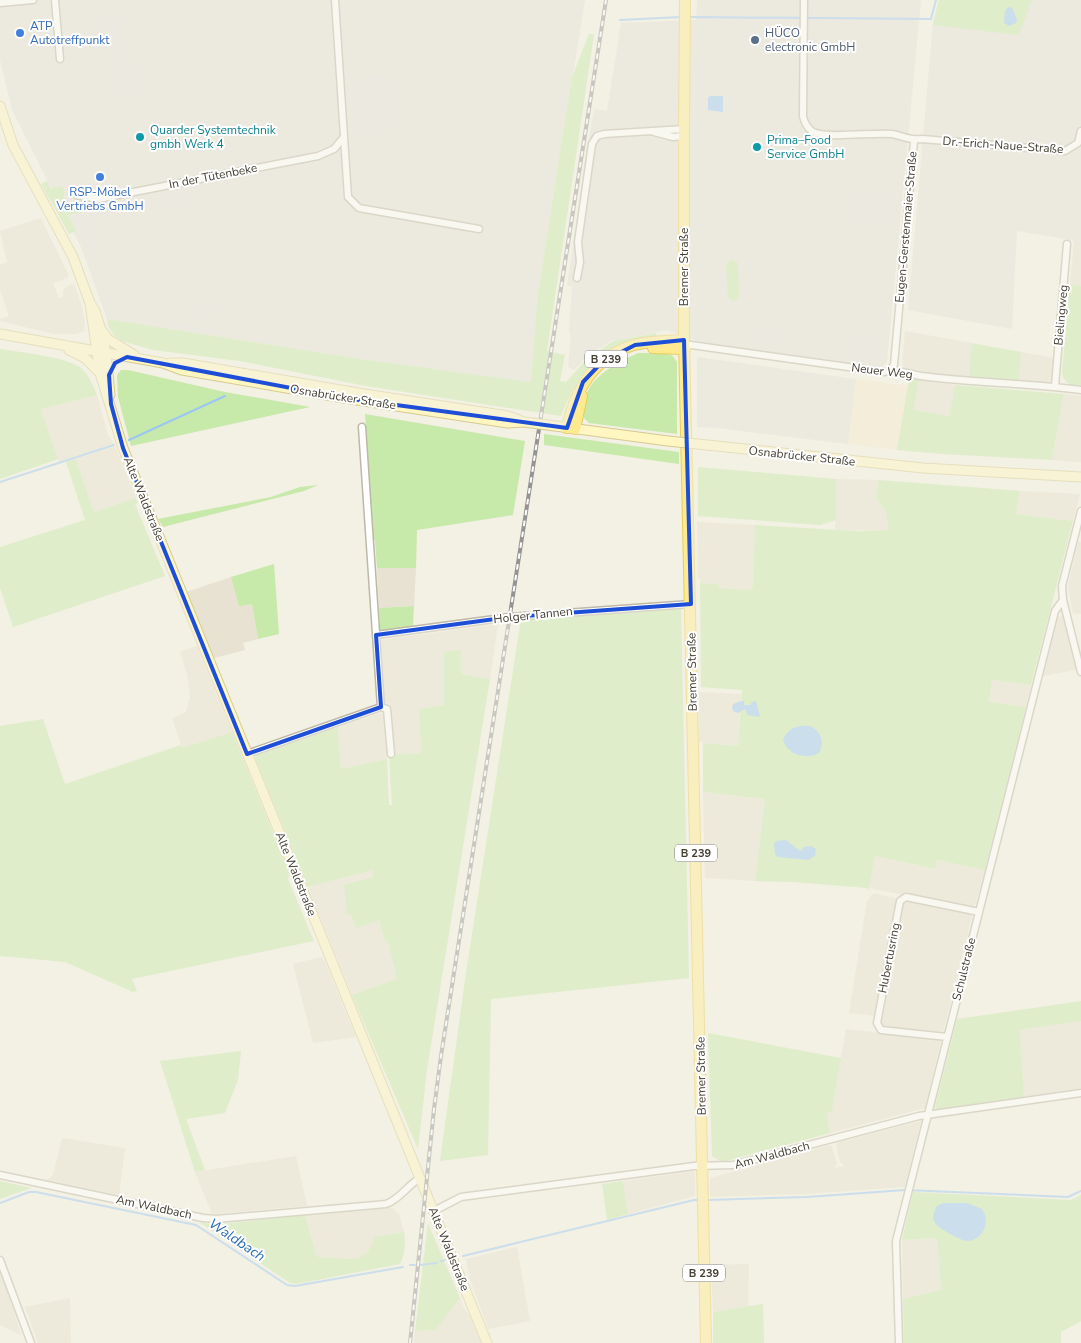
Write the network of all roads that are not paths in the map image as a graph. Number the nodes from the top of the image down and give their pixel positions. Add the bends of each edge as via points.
1 (33, 0) edge
2 (56, 0) edge
3 (335, 0) edge
4 (685, 0) edge
5 (804, 0) edge
6 (0, 3) edge
7 (60, 59) dead end
8 (0, 106) edge
9 (1081, 131) edge
10 (684, 133) junction
11 (344, 137) junction
12 (914, 141) junction
13 (76, 196) dead end
14 (479, 229) dead end
15 (1067, 244) dead end
16 (577, 278) dead end
17 (97, 331) junction
18 (0, 334) edge
19 (684, 344) junction
20 (60, 345) junction
21 (77, 348) junction
22 (102, 352) junction
23 (127, 357) junction
24 (144, 360) junction
25 (890, 370) junction
26 (105, 374) junction
27 (1055, 386) junction
28 (1081, 390) edge
29 (362, 427) dead end
30 (571, 428) junction
31 (1081, 477) edge
32 (1081, 511) edge
33 (1063, 600) junction
34 (691, 604) junction
35 (376, 635) junction
36 (1081, 672) edge
37 (381, 706) junction
38 (248, 754) junction
39 (391, 754) dead end
40 (979, 912) junction
41 (947, 1037) junction
42 (1081, 1093) edge
43 (928, 1115) junction
44 (703, 1166) junction
45 (0, 1175) edge
46 (420, 1178) junction
47 (434, 1212) junction
48 (0, 1260) edge
49 (31, 1343) edge
50 (487, 1343) edge
51 (706, 1343) edge
52 (899, 1343) edge

1 - 6 street
2 - 7 street
3 - 11 street
4 - 10 main road, Bremer Straße / B 239
5 - 12 street, Eugen-Gerstenmaier-Straße via 805,122 813,132 824,135 893,134
8 - 17 street, Alte Waldstraße via 13,145 73,257
9 - 12 street, Dr.-Erich-Naue-Straße via 1078,143 1065,152 922,139
10 - 16 street via 673,137 652,132 596,136 592,144 578,242 580,262
10 - 19 main road, Bremer Straße / B 239
11 - 13 street, In der Tütenbeke via 334,149 318,156 98,198
11 - 14 street via 348,196 359,208
12 - 25 street, Eugen-Gerstenmaier-Straße via 894,365
15 - 27 street, Bielingweg
17 - 21 street via 88,343
17 - 22 street, Alte Waldstraße
17 - 24 street
18 - 20 street, Osnabrücker Straße
19 - 25 street, Neuer Weg via 884,372
19 - 30 main road, B 239 via 635,349 605,365 588,384
19 - 34 main road, Bremer Straße / B 239
20 - 21 street, Osnabrücker Straße
20 - 26 street via 85,358
21 - 22 street, Osnabrücker Straße
22 - 23 street, Osnabrücker Straße
22 - 26 street, Alte Waldstraße
23 - 24 street, Osnabrücker Straße
23 - 26 street via 114,363
24 - 30 street, Osnabrücker Straße, bridge via 182,363
25 - 27 street, Neuer Weg via 956,380
26 - 38 street, Alte Waldstraße via 121,442
27 - 28 street, Neuer Weg
29 - 35 street
30 - 31 street, Osnabrücker Straße, bridge via 707,446 923,468
32 - 33 street via 1062,586
33 - 36 street
33 - 40 street, Schulstraße via 1055,611
34 - 35 street, Holger Tannen via 510,617
34 - 44 main road, Bremer Straße / B 239
35 - 37 street
37 - 38 street
37 - 39 street via 388,709
38 - 46 street, Alte Waldstraße
40 - 41 street, Schulstraße
40 - 41 street, Hubertusring via 906,897 900,901 878,1027 881,1030
41 - 43 street, Schulstraße
42 - 43 street, Am Waldbach
43 - 44 street, Am Waldbach via 732,1166
43 - 52 street, Schulstraße via 896,1241
44 - 47 street, Am Waldbach via 461,1197
44 - 51 main road, Bremer Straße / B 239
45 - 46 street, Am Waldbach via 204,1218 386,1204
46 - 47 street, Alte Waldstraße
47 - 50 street, Alte Waldstraße
48 - 49 street

